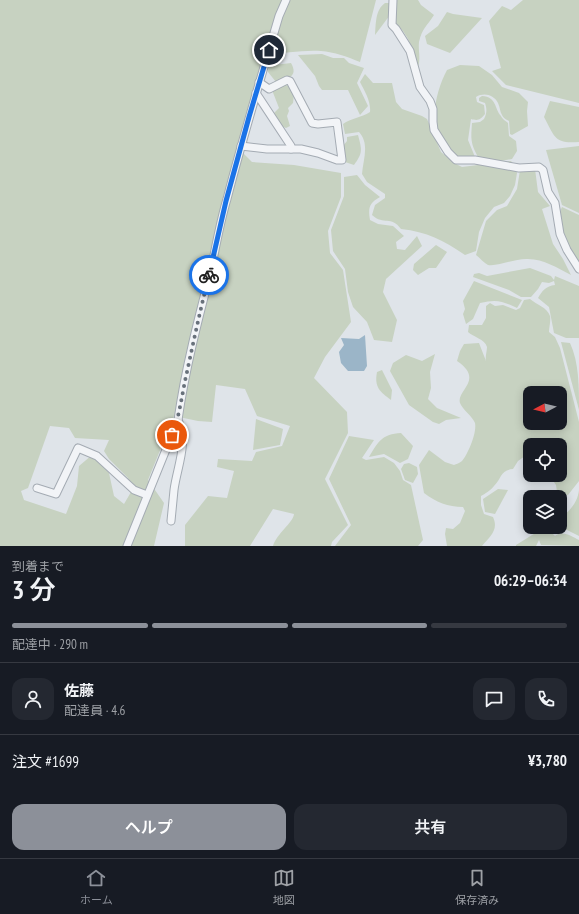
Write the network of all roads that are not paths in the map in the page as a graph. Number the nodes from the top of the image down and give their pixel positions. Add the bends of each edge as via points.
1 (286, 0) edge
2 (393, 0) edge
3 (260, 82) junction
4 (256, 93) junction
5 (241, 146) junction
6 (291, 149) junction
7 (579, 269) edge
8 (178, 420) junction
9 (37, 488) dead end
10 (147, 495) junction
11 (171, 521) dead end
12 (127, 546) edge

1 - 3 street
2 - 7 street via 392,24 410,52 420,87 433,109 434,130 448,152 456,160 475,160 519,168 539,167 543,170 548,192 555,203 560,234 566,250
3 - 4 street
3 - 6 street via 269,89 287,80 290,81 312,123 337,122 342,160 301,149
4 - 5 street
4 - 6 street
5 - 6 street
5 - 8 street via 198,316
8 - 10 street
8 - 11 street via 182,428 182,451 174,489
9 - 10 street via 56,494 78,448 97,456 134,490
10 - 12 street

